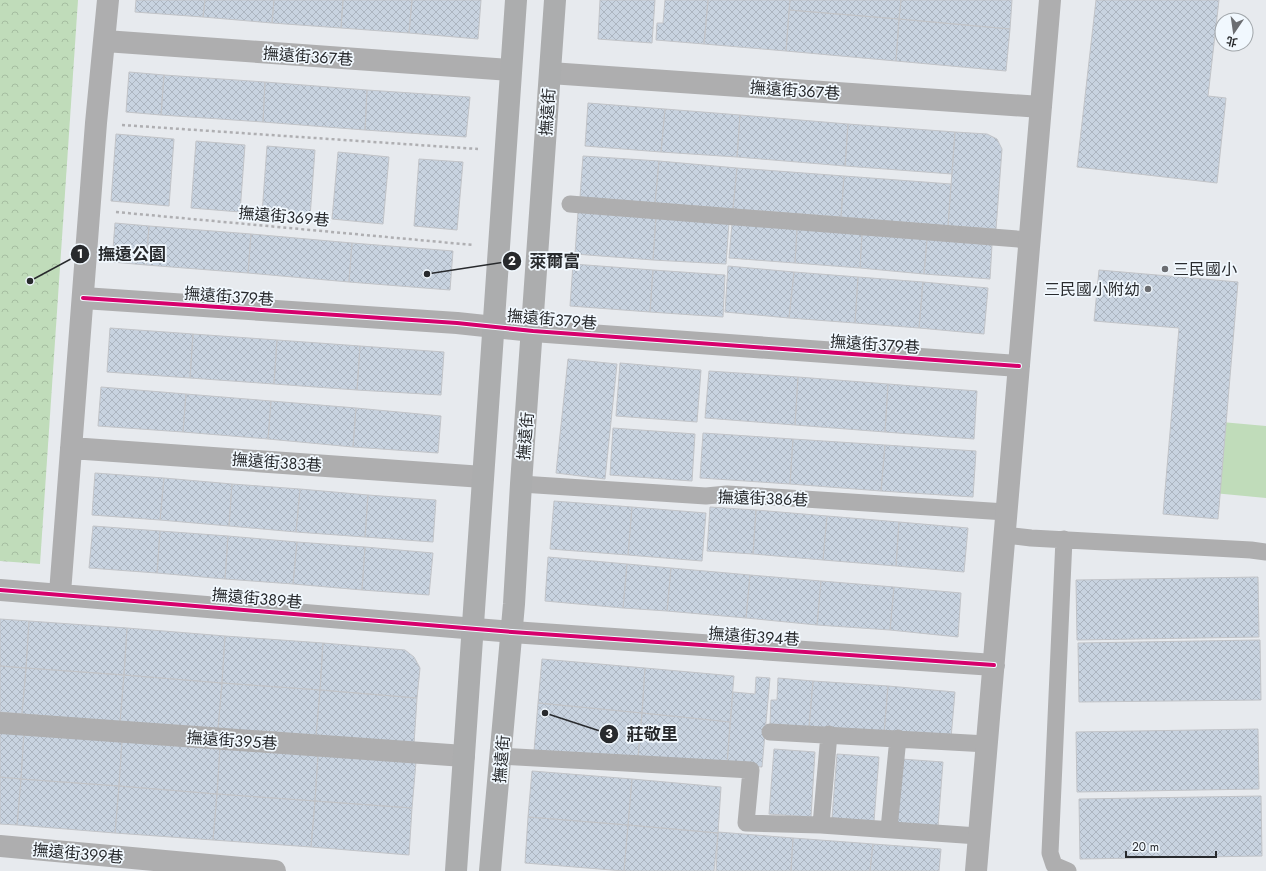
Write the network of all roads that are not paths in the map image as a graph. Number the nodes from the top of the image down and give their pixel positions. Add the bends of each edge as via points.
1 (108, 0) edge
2 (516, 0) edge
3 (556, 0) edge
4 (1050, 0) edge
5 (105, 41) junction
6 (511, 70) junction
7 (550, 73) junction
8 (1041, 108) junction
9 (570, 204) dead end
10 (1030, 240) junction
11 (83, 298) junction
12 (493, 326) junction
13 (532, 331) junction
14 (1019, 366) junction
15 (71, 448) junction
16 (483, 476) junction
17 (520, 484) junction
18 (1006, 512) junction
19 (1005, 535) junction
20 (1064, 539) junction
21 (1266, 552) edge
22 (0, 590) edge
23 (60, 593) junction
24 (473, 628) junction
25 (512, 632) junction
26 (994, 665) junction
27 (0, 723) edge
28 (770, 732) dead end
29 (829, 734) junction
30 (898, 738) junction
31 (986, 744) junction
32 (464, 756) junction
33 (501, 756) junction
34 (821, 825) junction
35 (889, 829) junction
36 (978, 836) junction
37 (0, 846) edge
38 (275, 871) edge
39 (456, 871) edge
40 (490, 871) edge
41 (976, 871) edge
42 (1068, 871) edge

1 - 5 street
2 - 6 street
3 - 7 street, 撫遠街
4 - 8 street
5 - 6 street, 撫遠街367巷
5 - 11 street
6 - 12 street
7 - 8 street, 撫遠街367巷
7 - 13 street, 撫遠街
8 - 10 street
9 - 10 lane
10 - 14 street
11 - 12 street, 撫遠街379巷
11 - 15 street
12 - 13 street, 撫遠街379巷
12 - 16 street
13 - 14 street, 撫遠街379巷
13 - 17 street, 撫遠街
14 - 18 street
15 - 16 street, 撫遠街383巷
15 - 23 street
16 - 24 street
17 - 18 lane, 撫遠街386巷
17 - 25 street, 撫遠街
18 - 19 street
19 - 20 lane
19 - 26 street
20 - 21 lane
20 - 42 lane via 1050,853 1054,865
22 - 23 street, 撫遠街389巷
23 - 24 street, 撫遠街389巷
24 - 25 street, 撫遠街389巷
24 - 32 street
25 - 26 street, 撫遠街394巷
25 - 33 street, 撫遠街
26 - 31 street
27 - 32 street, 撫遠街395巷
28 - 29 lane
29 - 30 lane
29 - 34 lane
30 - 31 lane
30 - 35 lane
31 - 36 street
32 - 39 street
33 - 34 lane via 751,770 746,823
33 - 40 street, 撫遠街
34 - 35 lane
35 - 36 lane
36 - 41 street
37 - 38 street, 撫遠街399巷

